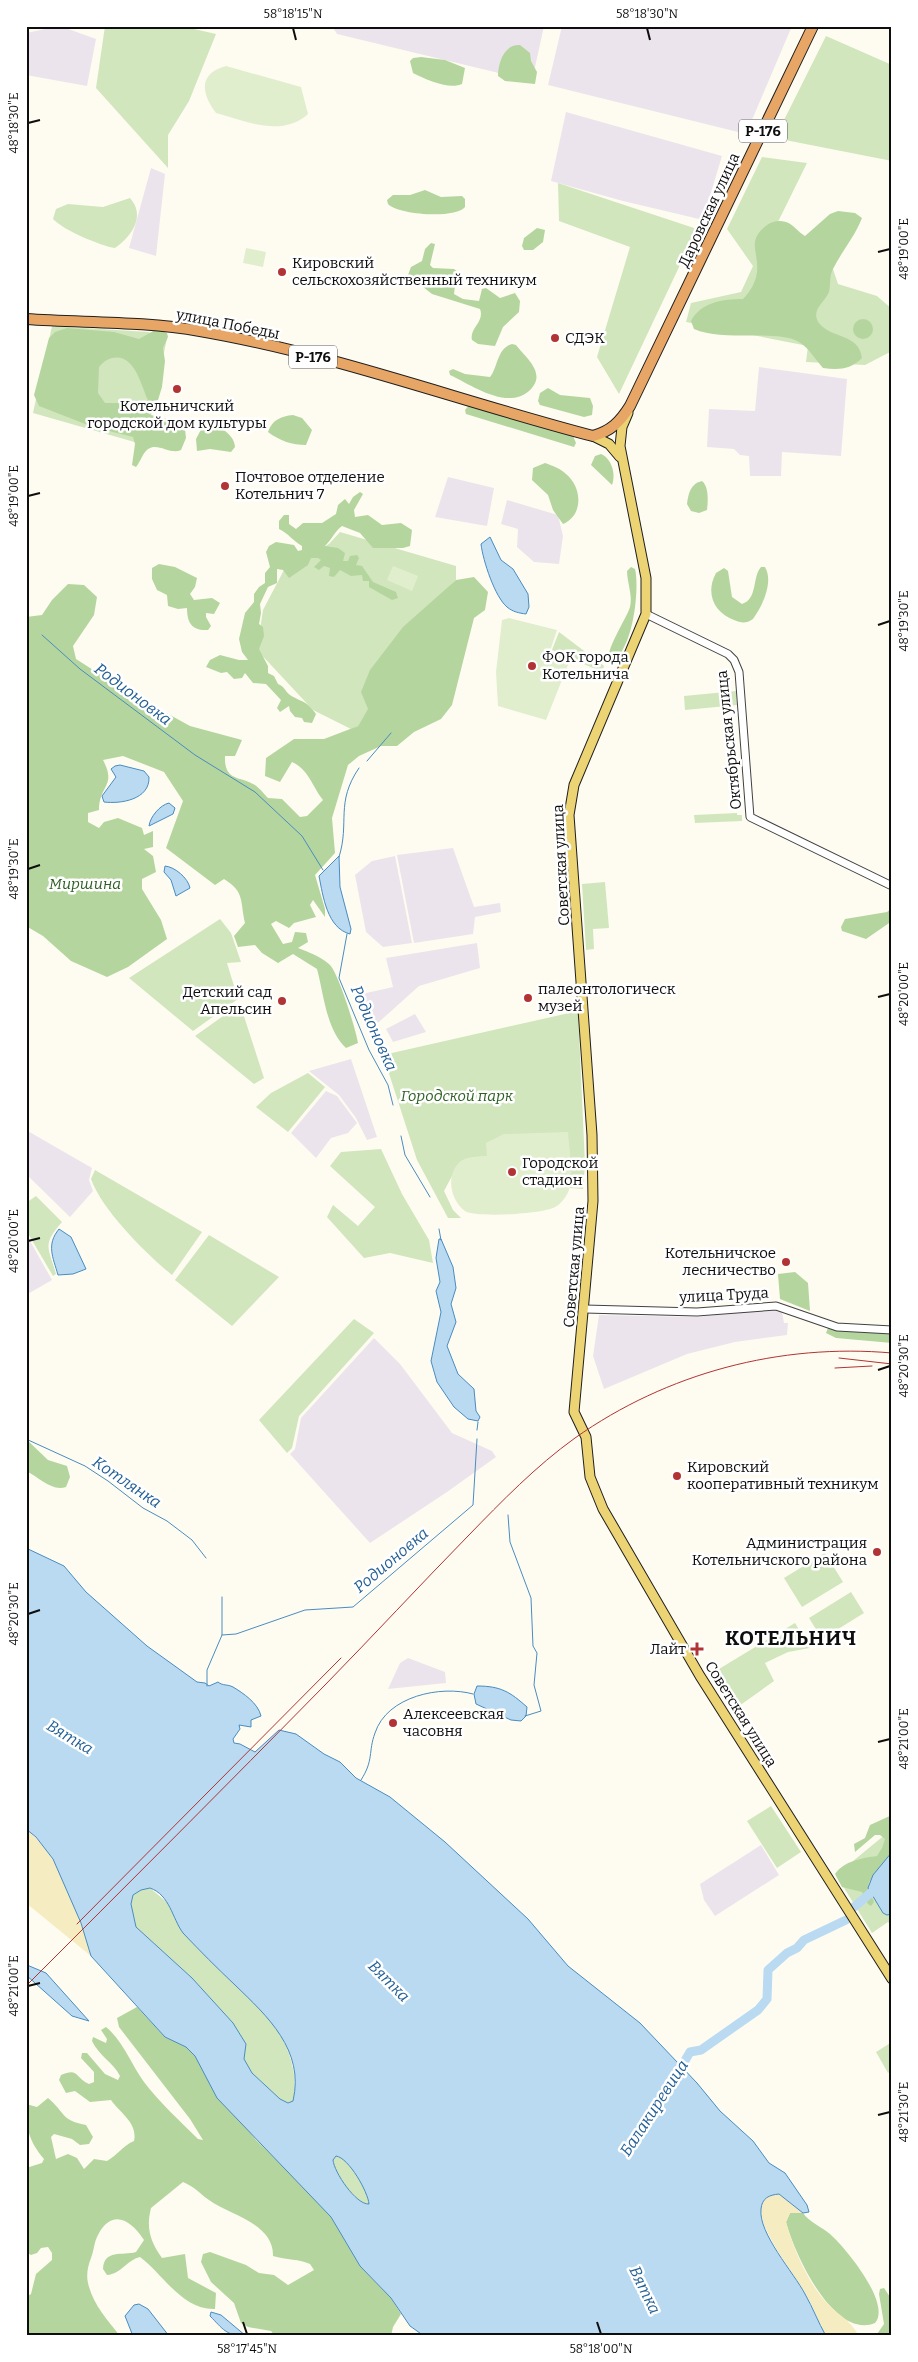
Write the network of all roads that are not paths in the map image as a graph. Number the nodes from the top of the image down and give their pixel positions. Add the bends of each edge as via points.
1 (813, 26) edge
2 (26, 319) edge
3 (630, 406) junction
4 (593, 436) junction
5 (620, 437) joint
6 (609, 444) joint
7 (622, 459) junction
8 (646, 614) junction
9 (892, 886) edge
10 (585, 1309) junction
11 (892, 1330) edge
12 (892, 1978) edge

1 - 3 highway, Даровская улица / Р-176
2 - 4 highway, улица Победы / Р-176 via 143,324 201,331 384,374
3 - 4 highway, Даровская улица / Р-176 via 623,418 609,430
3 - 5 main road, Даровская улица
4 - 6 main road, улица Победы
5 - 7 main road, Советская улица
6 - 7 main road, Советская улица
7 - 8 main road, Советская улица via 646,578
8 - 9 street, Октябрьская улица via 728,654 734,660 739,672 750,817
8 - 10 main road, Советская улица via 570,801 593,1164
10 - 11 street, улица Труда via 698,1312 776,1306 837,1327
10 - 12 main road, Советская улица via 574,1412 586,1437 588,1468 594,1490 700,1676

